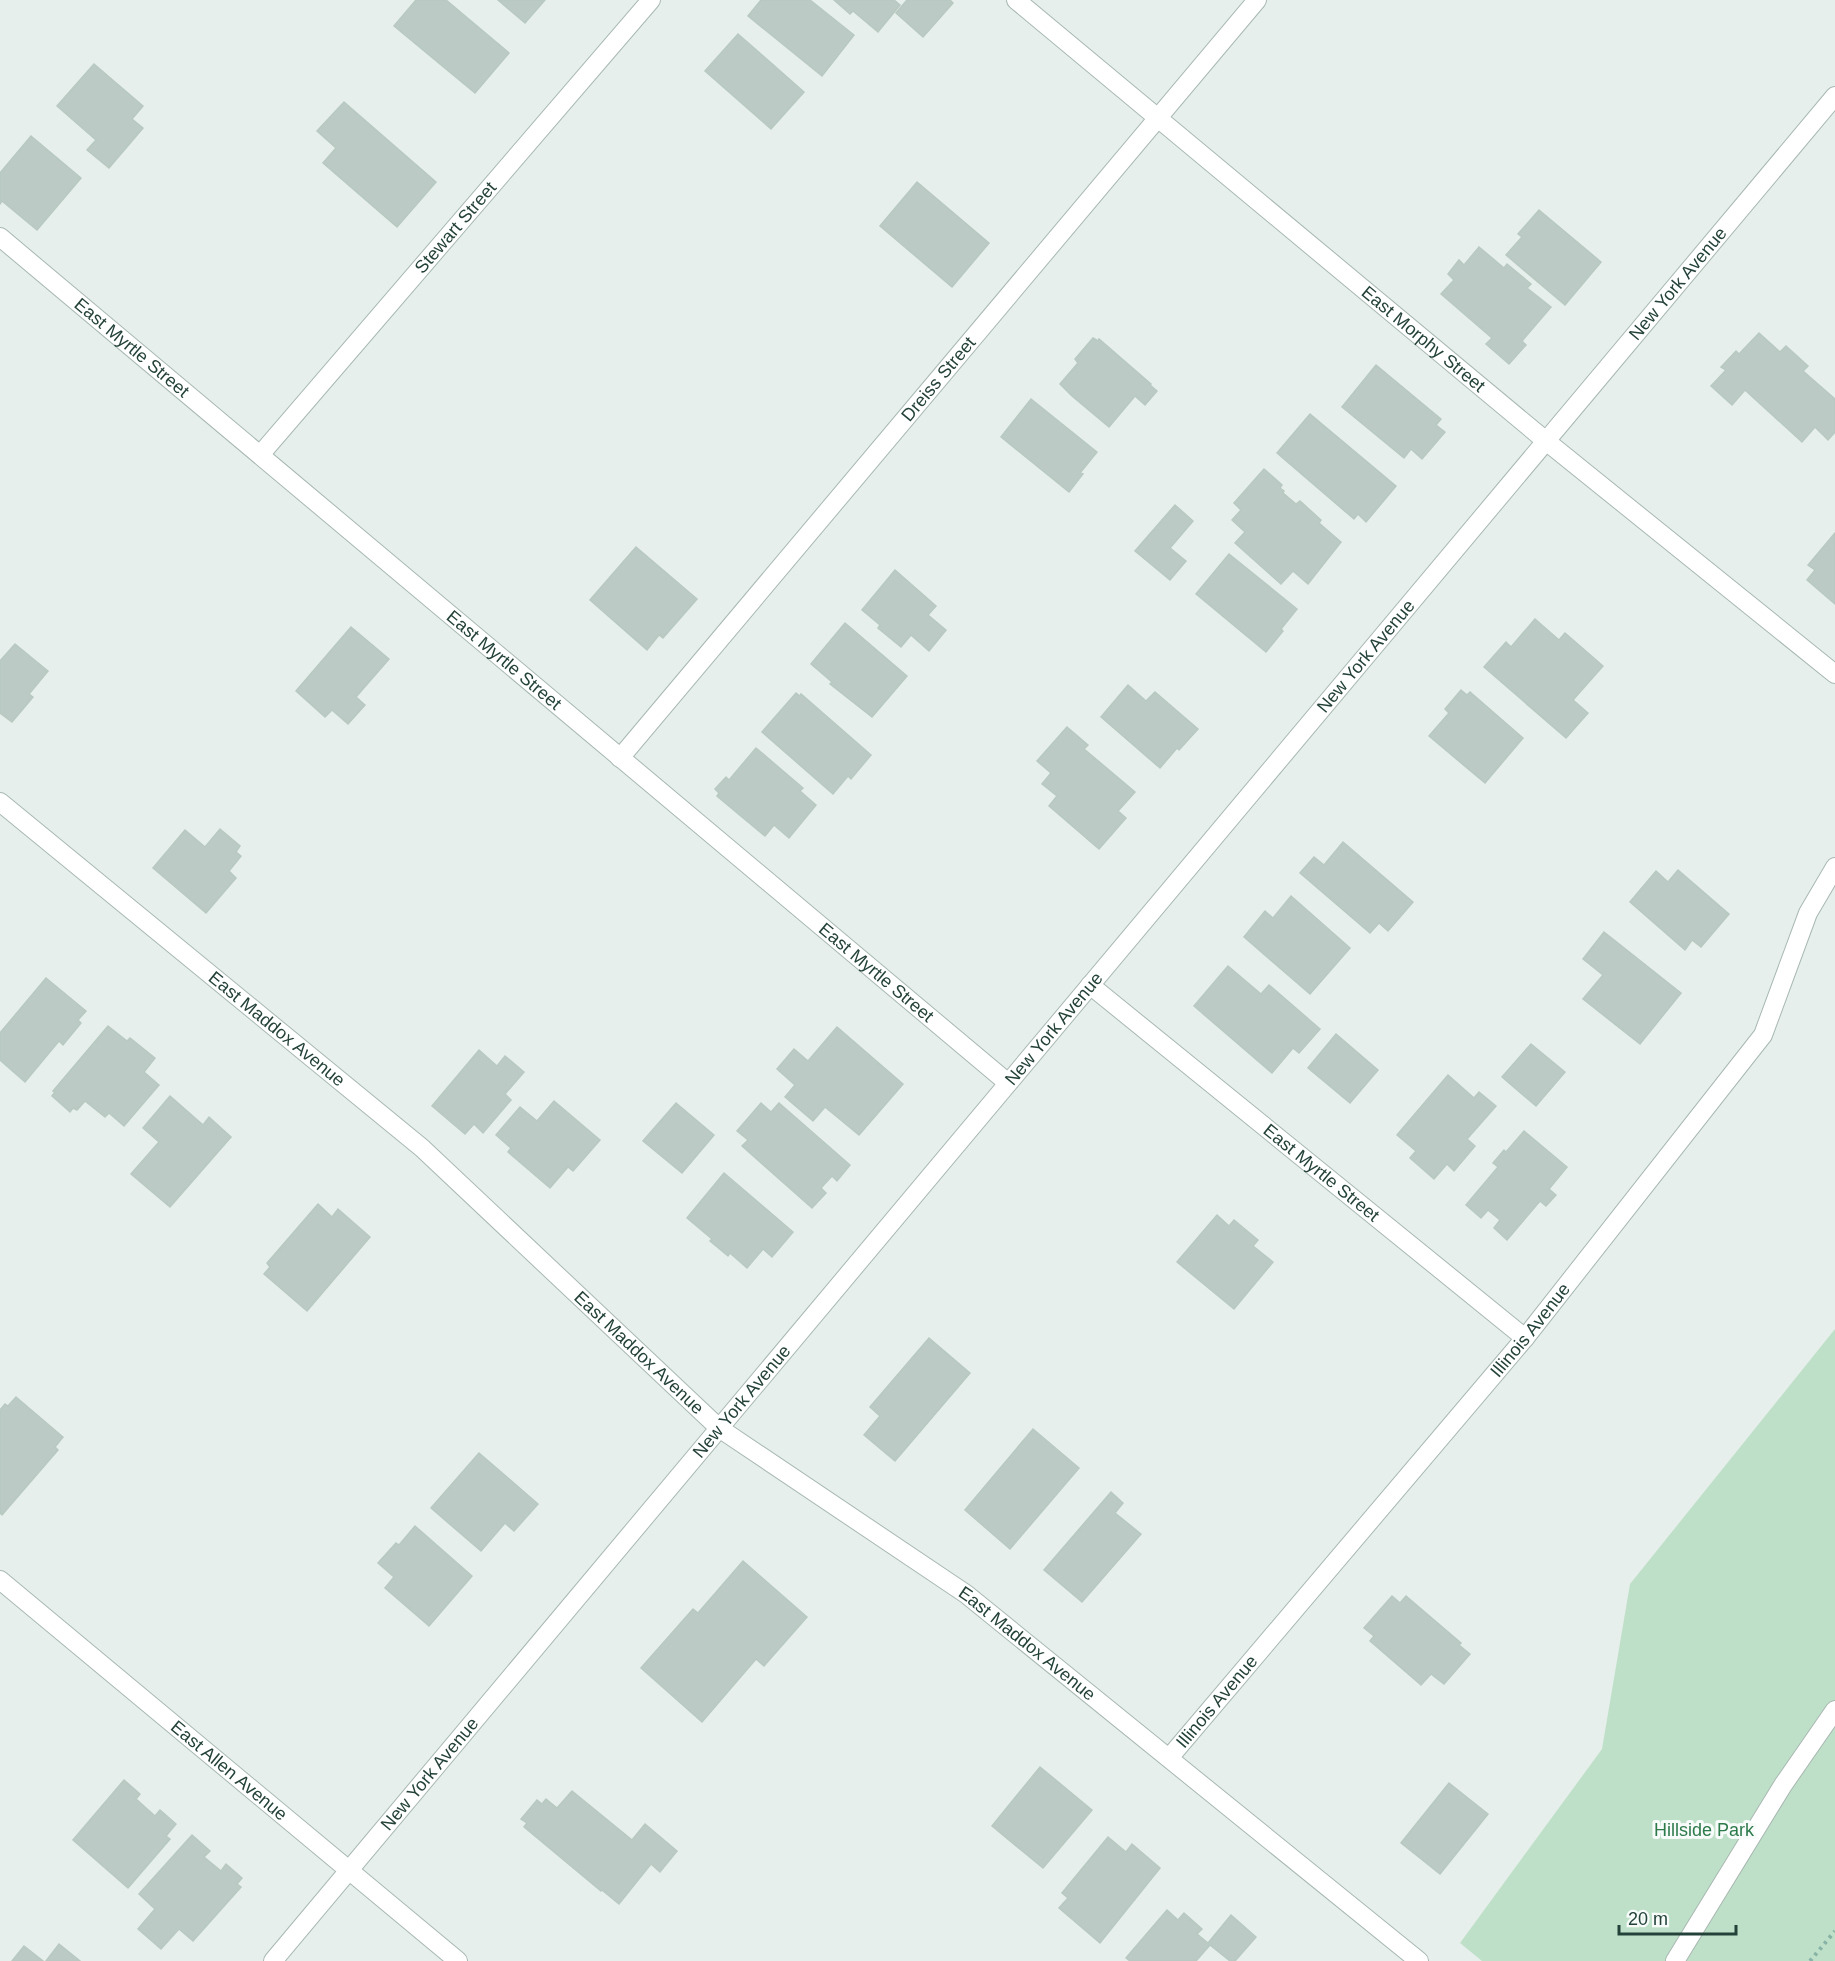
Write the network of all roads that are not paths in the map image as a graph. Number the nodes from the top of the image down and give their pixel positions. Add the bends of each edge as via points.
1 (651, 0) edge
2 (1016, 0) edge
3 (1257, 0) edge
4 (1835, 96) edge
5 (1158, 118) junction
6 (0, 237) edge
7 (1546, 441) junction
8 (260, 455) junction
9 (1835, 674) edge
10 (620, 758) junction
11 (0, 802) edge
12 (1835, 867) edge
13 (1090, 985) junction
14 (1008, 1083) junction
15 (1525, 1338) junction
16 (719, 1428) junction
17 (0, 1580) edge
18 (1835, 1710) edge
19 (1169, 1758) junction
20 (349, 1870) junction
21 (273, 1961) edge
22 (458, 1961) edge
23 (1419, 1961) edge
24 (1675, 1961) edge

1 - 8 street, Stewart Street
2 - 5 street, East Morphy Street
3 - 5 street, Dreiss Street
4 - 7 street, New York Avenue
5 - 7 street, East Morphy Street
5 - 10 street, Dreiss Street
6 - 8 street, East Myrtle Street
7 - 9 street, East Morphy Street
7 - 13 street, New York Avenue
8 - 10 street, East Myrtle Street
10 - 14 street, East Myrtle Street
11 - 16 street, East Maddox Avenue via 422,1148
12 - 15 street, Illinois Avenue via 1808,913 1763,1035
13 - 14 street, New York Avenue
13 - 15 street, East Myrtle Street
14 - 16 street, New York Avenue
15 - 19 street, Illinois Avenue
16 - 19 street, East Maddox Avenue via 966,1594
16 - 20 street, New York Avenue
17 - 20 street, East Allen Avenue
18 - 24 street via 1783,1785
19 - 23 street, East Maddox Avenue
20 - 21 street, New York Avenue
20 - 22 street, East Allen Avenue

